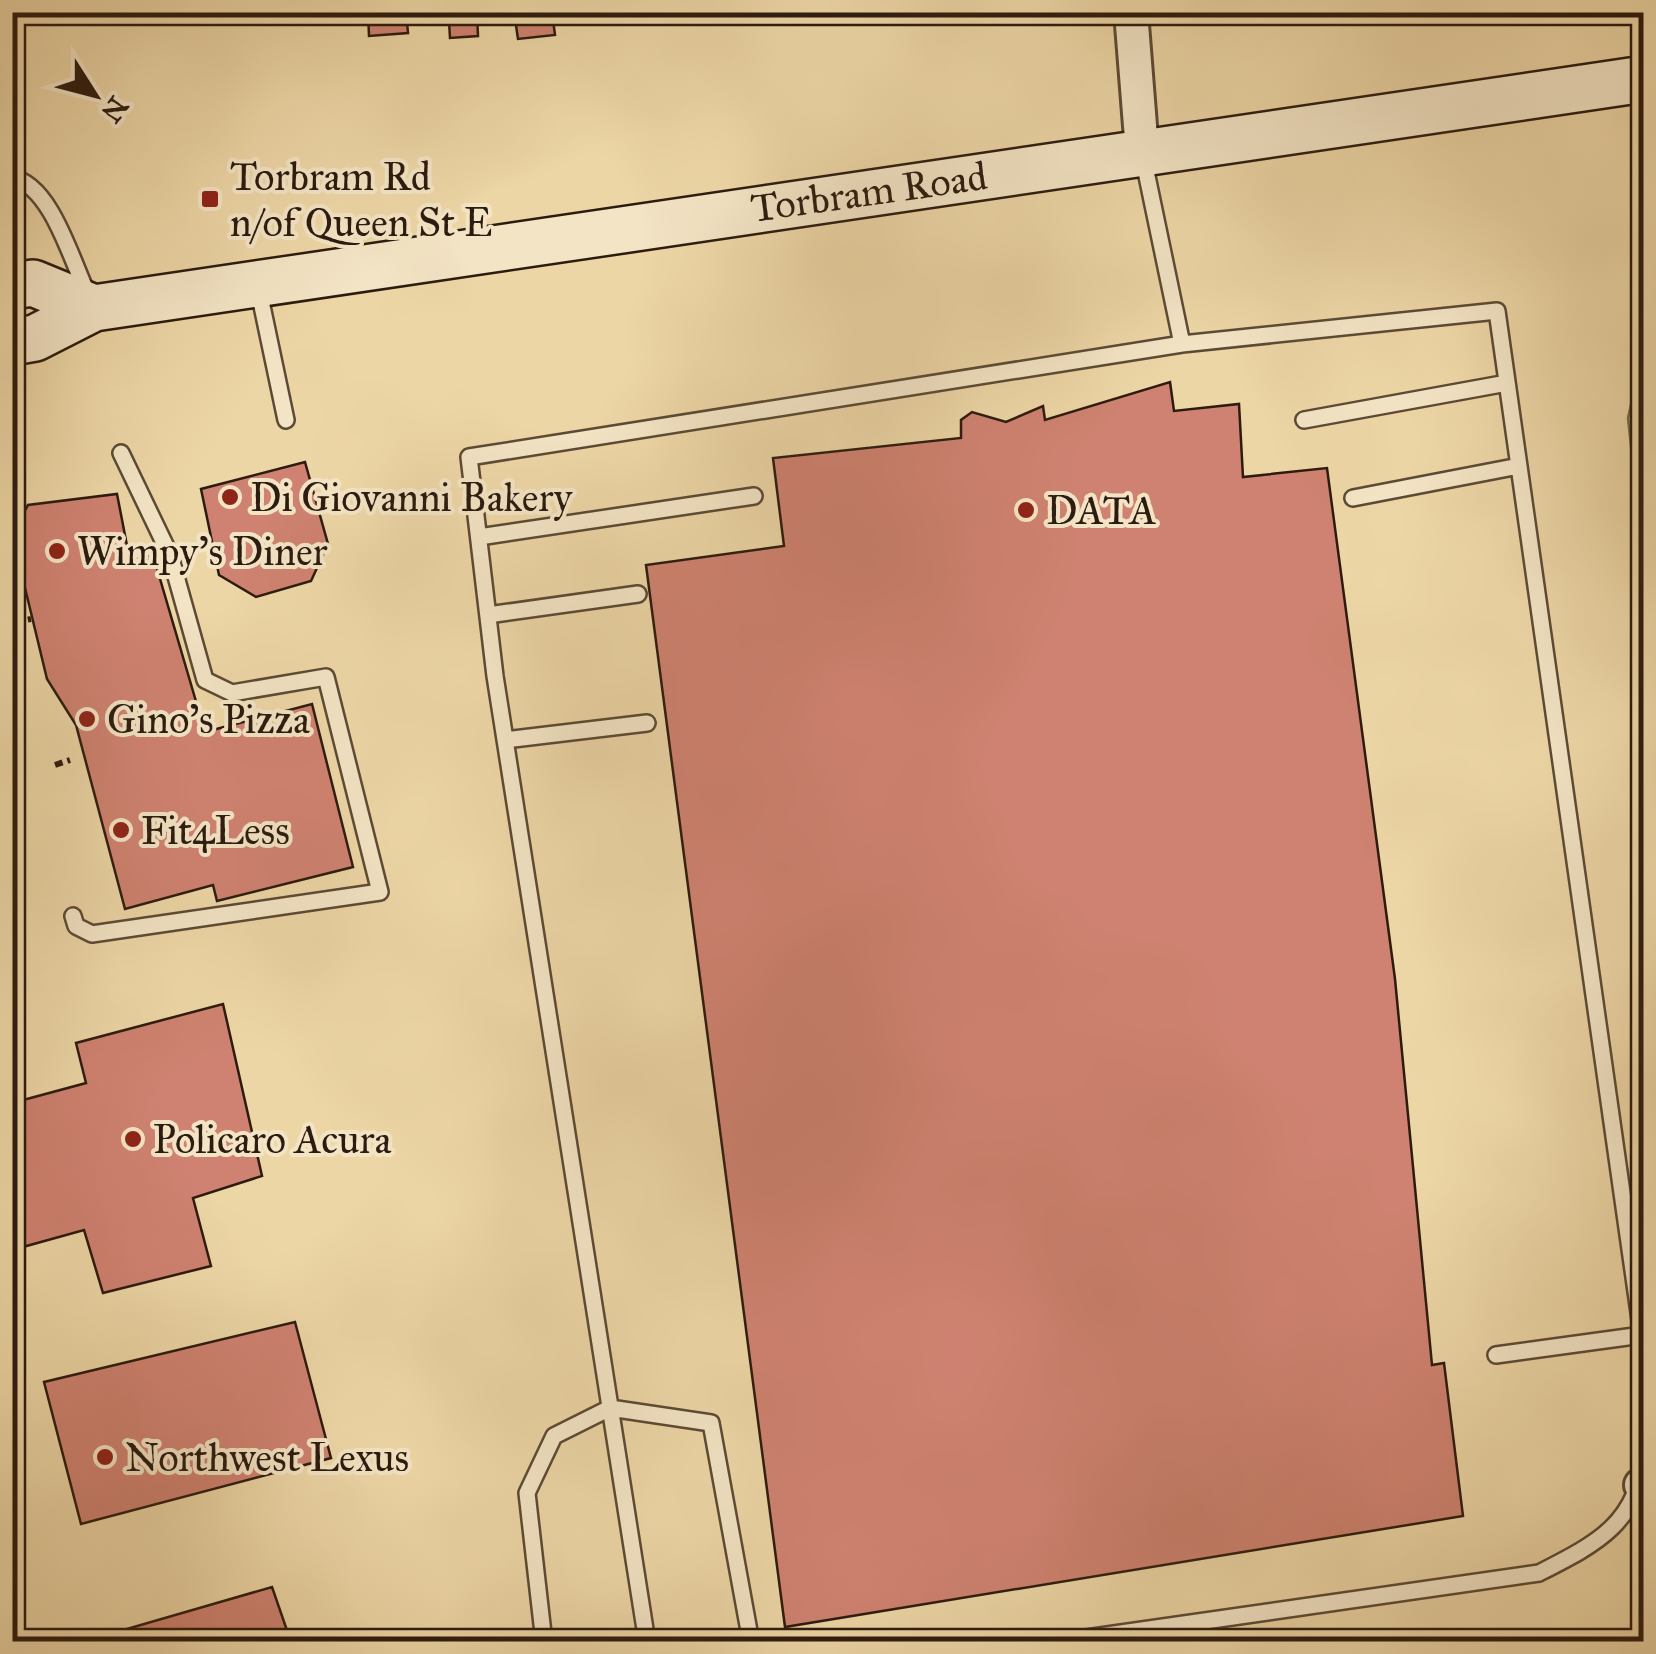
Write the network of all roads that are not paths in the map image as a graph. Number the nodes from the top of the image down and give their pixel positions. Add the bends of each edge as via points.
1 (1131, 12) edge
2 (1644, 79) edge
3 (1142, 151) junction
4 (12, 178) edge
5 (258, 283) junction
6 (12, 286) edge
7 (94, 308) junction
8 (12, 342) edge
9 (1182, 344) junction
10 (1508, 383) junction
11 (286, 420) dead end
12 (1304, 420) dead end
13 (121, 453) dead end
14 (1519, 466) junction
15 (754, 496) dead end
16 (1353, 498) dead end
17 (478, 538) junction
18 (638, 594) dead end
19 (488, 615) junction
20 (647, 723) dead end
21 (505, 740) junction
22 (73, 916) dead end
23 (1643, 1341) edge
24 (1496, 1355) dead end
25 (610, 1408) junction
26 (1643, 1474) edge
27 (544, 1642) edge
28 (647, 1642) edge
29 (751, 1642) edge
30 (1058, 1642) edge

1 - 3 street
2 - 3 main road, Torbram Road
3 - 5 main road, Torbram Road
3 - 9 lane
4 - 7 lane via 25,180 48,203
5 - 7 main road, Torbram Road
5 - 11 lane
6 - 7 main road via 33,283
7 - 8 main road, Torbram Road via 35,338
9 - 10 lane via 1498,311
9 - 17 lane via 470,457
10 - 12 lane
10 - 14 lane
13 - 22 lane via 170,555 205,680 232,693 326,676 380,892 92,934 76,926
14 - 16 lane
14 - 23 lane
15 - 17 lane
17 - 19 lane
18 - 19 lane
19 - 21 lane
20 - 21 lane
21 - 25 lane
23 - 24 lane
25 - 27 lane via 554,1436 526,1492
25 - 28 lane
25 - 29 lane via 711,1423
26 - 30 lane via 1602,1541 1539,1573

